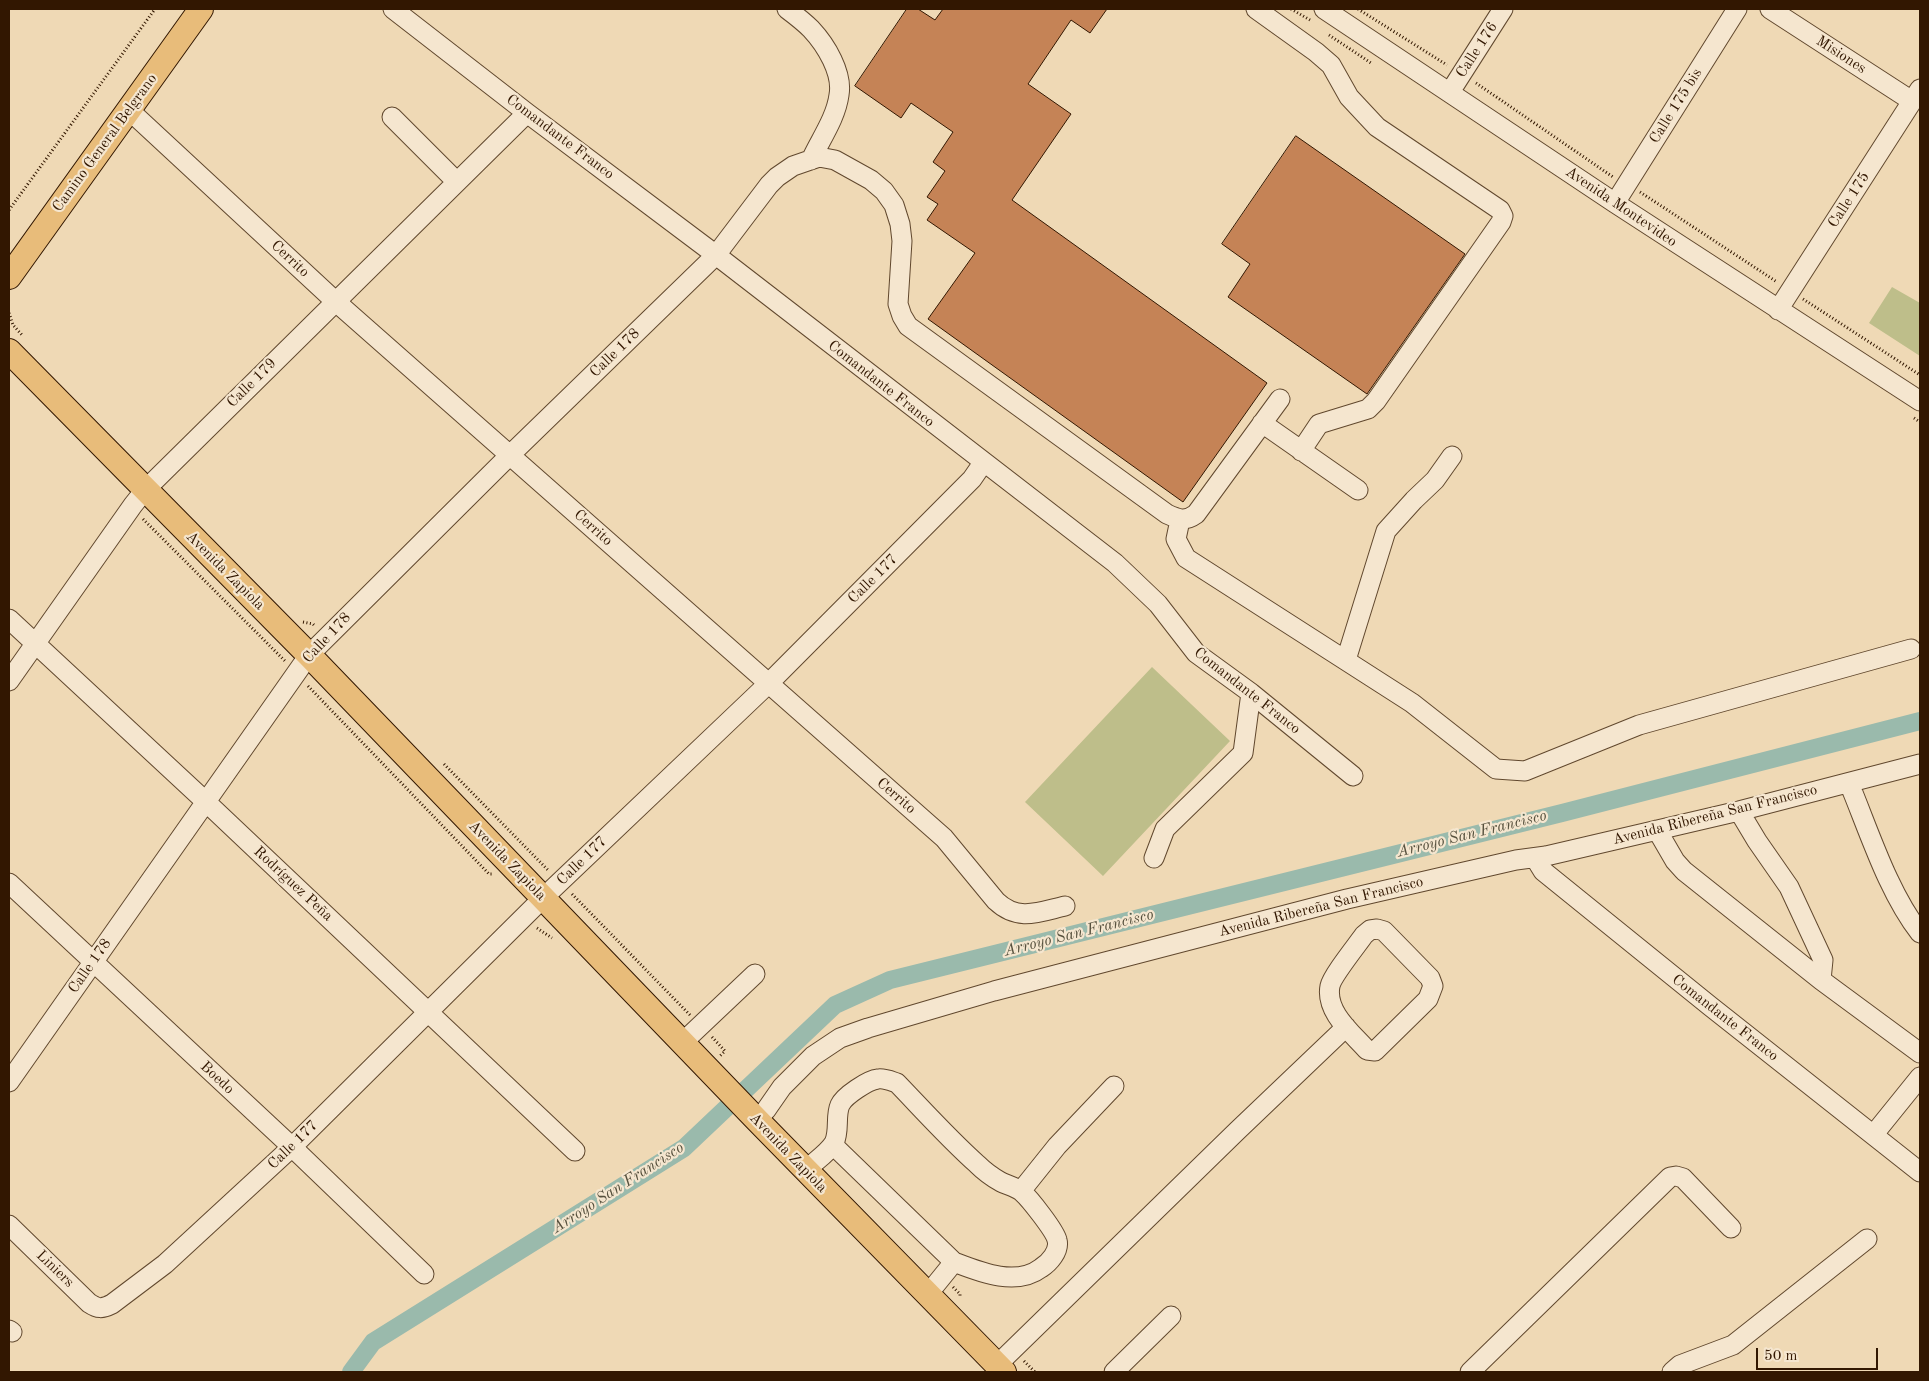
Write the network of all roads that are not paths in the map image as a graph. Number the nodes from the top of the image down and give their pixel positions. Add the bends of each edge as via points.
1 (201, 9) edge
2 (393, 9) edge
3 (787, 9) edge
4 (1256, 9) edge
5 (1324, 9) edge
6 (1503, 9) edge
7 (1738, 9) edge
8 (1770, 9) edge
9 (1450, 92) junction
10 (1916, 95) edge
11 (129, 110) junction
12 (528, 113) junction
13 (392, 117) dead end
14 (811, 160) junction
15 (457, 182) junction
16 (1615, 203) junction
17 (716, 255) junction
18 (9, 277) edge
19 (335, 301) junction
20 (1778, 310) junction
21 (9, 351) edge
22 (1280, 398) dead end
23 (1920, 401) edge
24 (1262, 423) junction
25 (1301, 451) junction
26 (510, 455) junction
27 (1452, 456) dead end
28 (983, 463) junction
29 (145, 490) junction
30 (1358, 490) dead end
31 (1180, 520) junction
32 (9, 619) edge
33 (35, 643) junction
34 (1911, 649) dead end
35 (1346, 660) junction
36 (302, 664) junction
37 (9, 681) edge
38 (768, 684) junction
39 (1251, 693) junction
40 (1920, 764) edge
41 (1353, 776) dead end
42 (1849, 783) junction
43 (205, 801) junction
44 (1739, 811) junction
45 (1656, 830) junction
46 (1154, 858) dead end
47 (1535, 858) junction
48 (9, 883) edge
49 (542, 898) junction
50 (1065, 906) dead end
51 (1920, 933) edge
52 (93, 962) junction
53 (755, 974) dead end
54 (1821, 980) junction
55 (429, 1013) junction
56 (1346, 1027) junction
57 (682, 1043) junction
58 (1920, 1053) edge
59 (1920, 1077) edge
60 (9, 1082) edge
61 (1114, 1086) dead end
62 (751, 1115) junction
63 (1874, 1134) junction
64 (833, 1144) junction
65 (292, 1148) junction
66 (575, 1151) dead end
67 (806, 1170) junction
68 (1920, 1172) edge
69 (1020, 1191) junction
70 (9, 1224) edge
71 (1732, 1228) dead end
72 (1867, 1239) dead end
73 (954, 1262) junction
74 (424, 1274) dead end
75 (928, 1294) junction
76 (103, 1308) joint
77 (1171, 1316) dead end
78 (1000, 1369) edge
79 (1679, 1370) edge
80 (1114, 1372) edge
81 (1470, 1372) edge

1 - 11 main road, Camino General Belgrano
2 - 12 street, Comandante Franco
3 - 14 street via 822,43 839,78 839,95 834,111
4 - 25 street via 1331,65 1348,97 1377,127 1500,210 1503,216 1376,401 1368,409 1319,424
5 - 9 street, Avenida Montevideo
6 - 9 street, Calle 176
7 - 16 street, Calle 175 bis
8 - 10 street, Misiones
9 - 16 street, Avenida Montevideo
10 - 20 street, Calle 175
11 - 18 main road, Camino General Belgrano
11 - 19 street, Cerrito
12 - 15 street, Calle 179
12 - 17 street, Comandante Franco
13 - 15 street
14 - 17 street, Calle 178 via 793,166 769,185
14 - 31 street via 819,157 835,160 871,180 894,205 902,241 898,304 908,326 1167,514
15 - 19 street, Calle 179
16 - 20 street, Avenida Montevideo
17 - 26 street, Calle 178
17 - 28 street, Comandante Franco
19 - 26 street, Cerrito
19 - 29 street, Calle 179
20 - 23 street, Avenida Montevideo
21 - 29 main road, Avenida Zapiola
22 - 24 street
24 - 25 street
24 - 31 street via 1196,514 1190,519
25 - 30 street
26 - 36 street, Calle 178
26 - 38 street, Cerrito
27 - 35 street via 1435,480 1386,531
28 - 38 street, Calle 177 via 972,479
28 - 39 street, Comandante Franco via 1115,563 1158,604 1196,653
29 - 33 street, Calle 179
29 - 36 main road, Avenida Zapiola
31 - 35 street via 1176,539 1186,558
32 - 33 street, Rodríguez Peña
33 - 37 street, Calle 179
33 - 43 street, Rodríguez Peña
34 - 35 street via 1639,725 1524,771 1496,769 1412,703
36 - 43 street, Calle 178
36 - 49 main road, Avenida Zapiola
38 - 49 street, Calle 177
38 - 50 street, Cerrito via 944,838 1004,909 1028,914
39 - 41 street, Comandante Franco
39 - 46 street via 1243,752 1165,829
40 - 42 street, Avenida Ribereña San Francisco
42 - 44 street, Avenida Ribereña San Francisco
42 - 51 street via 1897,898
43 - 52 street, Calle 178
43 - 55 street, Rodríguez Peña
44 - 45 street, Avenida Ribereña San Francisco
44 - 54 street via 1793,895 1823,960
45 - 47 street, Avenida Ribereña San Francisco
45 - 54 street via 1684,871
47 - 62 street, Avenida Ribereña San Francisco via 1347,899 859,1031 840,1038 813,1056 782,1087 766,1110
47 - 63 street, Comandante Franco via 1550,877
48 - 52 street, Boedo
49 - 55 street, Calle 177
49 - 57 main road, Avenida Zapiola
52 - 60 street, Calle 178
52 - 65 street, Boedo
53 - 57 street
54 - 58 street
55 - 65 street, Calle 177
55 - 66 street, Rodríguez Peña
56 - 56 street via 1367,1050 1375,1051 1432,992 1430,978 1384,931 1370,930 1364,935 1330,984 1334,1010
56 - 78 street via 1237,1131
57 - 62 main road, Avenida Zapiola
59 - 63 street
61 - 69 street
62 - 67 main road, Avenida Zapiola
63 - 68 street, Comandante Franco
64 - 67 street
64 - 69 street via 839,1106 844,1099 866,1083 887,1079 897,1083 975,1163
64 - 73 street
65 - 74 street, Boedo
65 - 76 street, Calle 177 via 165,1264
67 - 75 main road, Avenida Zapiola
69 - 73 street via 1058,1241 1057,1250 1048,1264 1035,1273 1006,1276 986,1274
70 - 76 street, Liniers via 89,1303
71 - 81 street via 1683,1178 1670,1177
72 - 79 street via 1733,1345
73 - 75 street
75 - 78 main road, Avenida Zapiola
77 - 80 street

